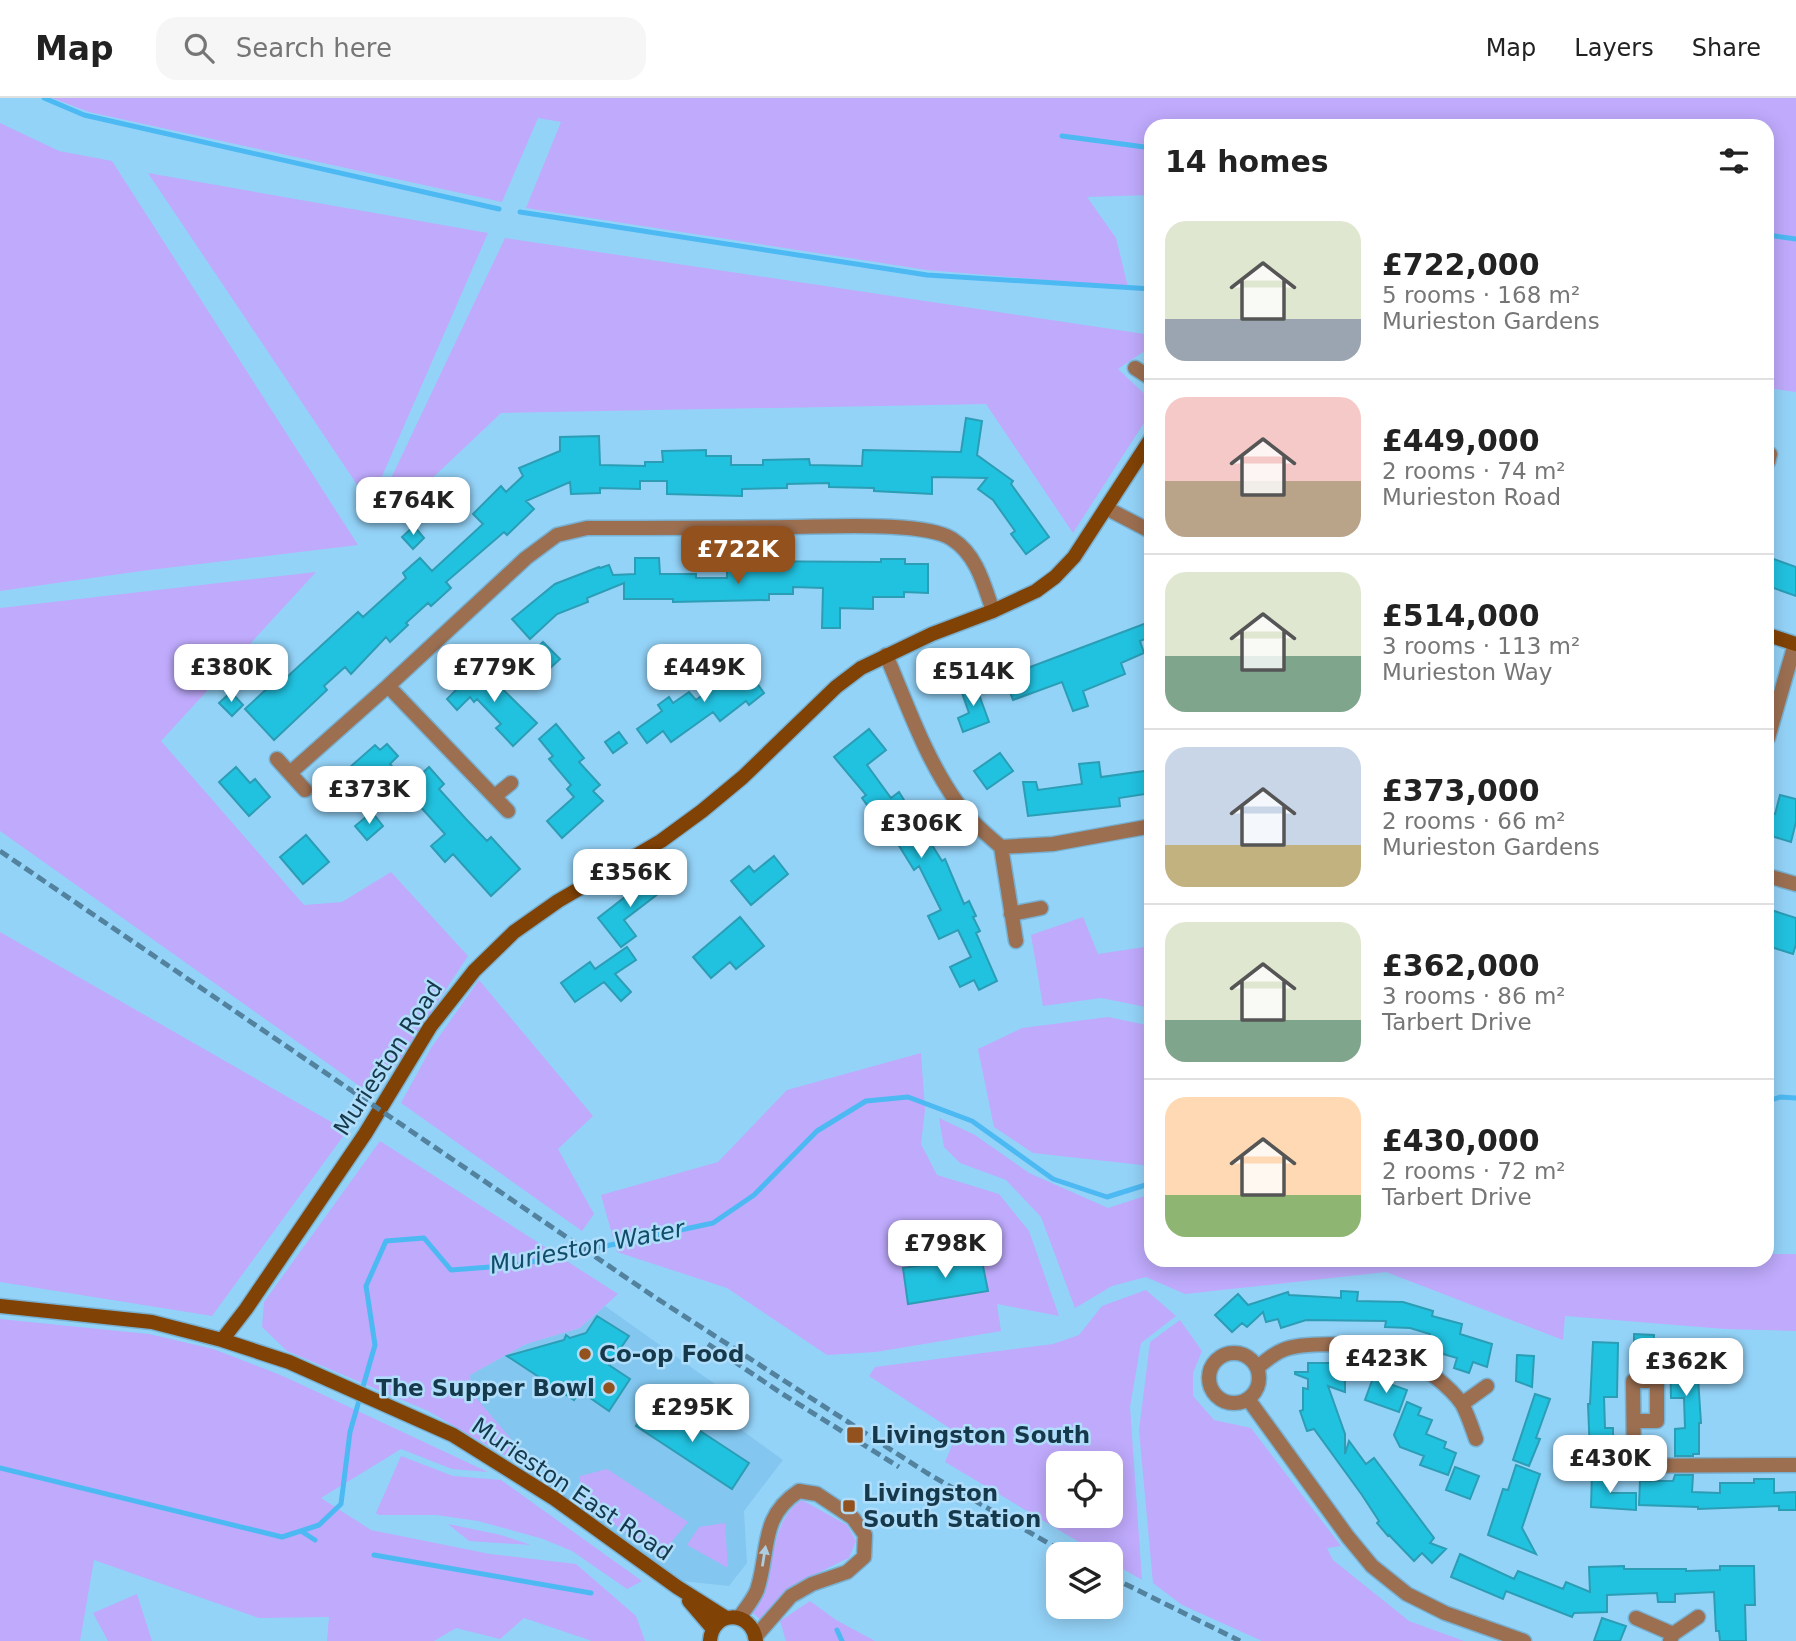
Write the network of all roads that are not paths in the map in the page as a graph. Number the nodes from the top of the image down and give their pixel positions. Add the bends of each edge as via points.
1 (1135, 368) dead end
2 (1144, 374) edge
3 (1144, 449) edge
4 (1106, 508) junction
5 (1144, 528) edge
6 (993, 611) junction
7 (1774, 637) edge
8 (1796, 644) edge
9 (886, 655) junction
10 (388, 686) junction
11 (1774, 718) edge
12 (276, 759) dead end
13 (290, 773) junction
14 (511, 783) dead end
15 (305, 790) dead end
16 (495, 796) junction
17 (508, 811) dead end
18 (1144, 827) edge
19 (1001, 847) junction
20 (1774, 878) edge
21 (1796, 884) edge
22 (1041, 908) dead end
23 (1011, 914) junction
24 (1016, 941) dead end
25 (0, 1306) edge
26 (222, 1340) junction
27 (1256, 1367) junction
28 (1487, 1386) dead end
29 (1248, 1399) junction
30 (1462, 1404) junction
31 (1634, 1421) dead end
32 (1476, 1439) dead end
33 (1796, 1465) edge
34 (1598, 1466) dead end
35 (1634, 1466) junction
36 (677, 1587) junction
37 (1698, 1617) dead end
38 (732, 1618) junction
39 (1636, 1618) dead end
40 (712, 1635) edge
41 (1671, 1637) edge
42 (756, 1639) edge
43 (1524, 1641) edge

1 - 2 street
3 - 4 street, Murieston Road
4 - 5 street
4 - 6 street, Murieston Road via 1055,577
6 - 9 street, Murieston Road
6 - 10 street via 968,552 951,538 930,530 587,528 558,535 526,558
7 - 8 street
8 - 11 street
9 - 19 street via 923,743 955,800
9 - 26 street, Murieston Road via 836,687 702,811 661,841 558,901 514,932 474,971 430,1027 365,1134
10 - 13 street
10 - 16 street
12 - 13 street
13 - 15 street
14 - 16 street
16 - 17 street
18 - 19 street via 1053,844
19 - 23 street
20 - 21 street
22 - 23 street
23 - 24 street
25 - 26 street, Murieston East Road via 152,1321
26 - 36 street, Murieston East Road via 289,1362 453,1436 555,1499
27 - 29 street via 1258,1384
27 - 29 street via 1237,1353 1216,1360 1210,1372 1209,1382 1217,1397 1231,1403
27 - 30 street via 1296,1346 1330,1344 1398,1352
28 - 30 street
29 - 43 street via 1372,1566 1408,1594 1445,1613
30 - 32 street
31 - 35 street
33 - 35 street
34 - 35 street
36 - 38 street, Murieston East Road
36 - 40 street, Murieston East Road
37 - 41 street
38 - 40 street
38 - 42 street, Murieston East Road via 750,1625
38 -> 42 street via 756,1593 772,1520 783,1501 799,1491 817,1494 853,1518 865,1535 864,1557 847,1572 791,1595
39 - 41 street

